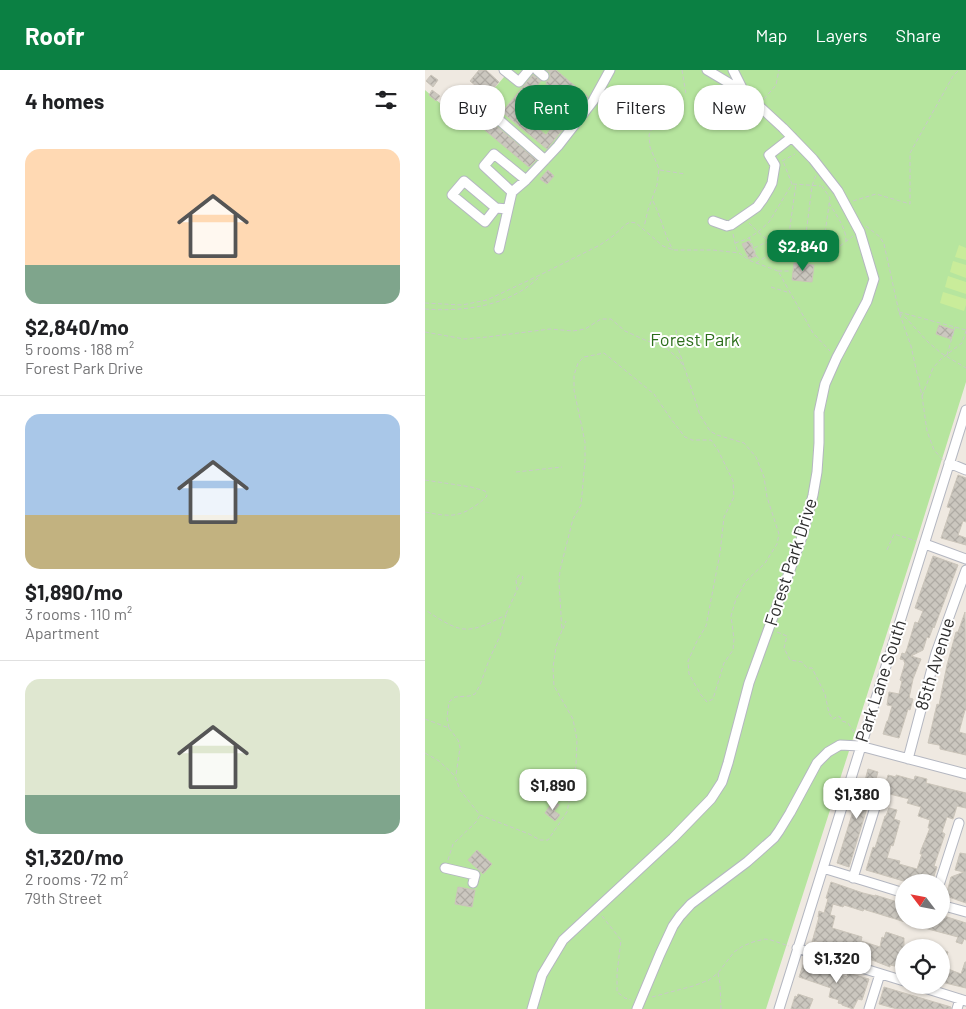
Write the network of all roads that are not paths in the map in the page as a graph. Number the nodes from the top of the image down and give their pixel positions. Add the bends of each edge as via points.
1 (529, 70) edge
2 (537, 70) edge
3 (609, 70) edge
4 (708, 70) edge
5 (733, 70) edge
6 (505, 71) edge
7 (544, 76) dead end
8 (733, 85) edge
9 (740, 85) edge
10 (764, 111) edge
11 (505, 125) edge
12 (792, 137) junction
13 (545, 160) junction
14 (526, 180) junction
15 (512, 192) junction
16 (496, 208) junction
17 (508, 209) junction
18 (713, 221) dead end
19 (499, 249) dead end
20 (966, 410) edge
21 (946, 462) junction
22 (966, 470) edge
23 (920, 543) junction
24 (966, 559) edge
25 (966, 570) edge
26 (860, 746) junction
27 (908, 759) junction
28 (966, 774) edge
29 (877, 801) dead end
30 (959, 823) dead end
31 (445, 868) road end
32 (823, 868) junction
33 (943, 874) edge
34 (853, 878) junction
35 (473, 884) dead end
36 (895, 890) edge
37 (950, 908) edge
38 (966, 912) edge
39 (793, 947) junction
40 (880, 974) junction
41 (895, 978) edge
42 (944, 994) edge
43 (963, 1000) edge
44 (532, 1009) edge
45 (637, 1009) edge
46 (779, 1009) edge
47 (869, 1009) edge
48 (957, 1009) edge

1 - 6 street via 519,82
2 - 7 street
3 - 13 street via 593,101
4 - 8 street, Forest Park Drive
5 - 9 street, Forest Park Drive
10 - 12 street, Forest Park Drive
11 - 13 street
12 - 18 street via 769,155 775,165 772,183 757,207 731,225
12 - 44 street, Forest Park Drive via 838,191 860,232 874,279 867,301 825,384 819,412 817,472 803,534 749,683 722,782 711,799 673,838 563,940 542,975
13 - 14 street
14 - 15 street
14 - 15 street via 494,154 484,166
15 - 17 street
16 - 16 street via 465,181 453,195 485,222
16 - 17 street
17 - 19 street
20 - 21 street, Park Lane South
21 - 22 street
21 - 23 street, Park Lane South
23 - 24 street
23 - 26 street, Park Lane South
25 - 27 street, 85th Avenue via 936,653
26 - 27 street
26 - 32 street, Park Lane South
26 - 45 street via 840,745 828,752 817,763 773,838 680,916
27 - 28 street
29 - 34 street
30 - 33 street
31 - 35 street via 475,875
32 - 34 street
32 - 39 street, Park Lane South
34 - 36 street
37 - 38 street
39 - 40 street
39 - 46 street, Park Lane South
40 - 41 street
40 - 47 street
42 - 43 street
43 - 48 street

